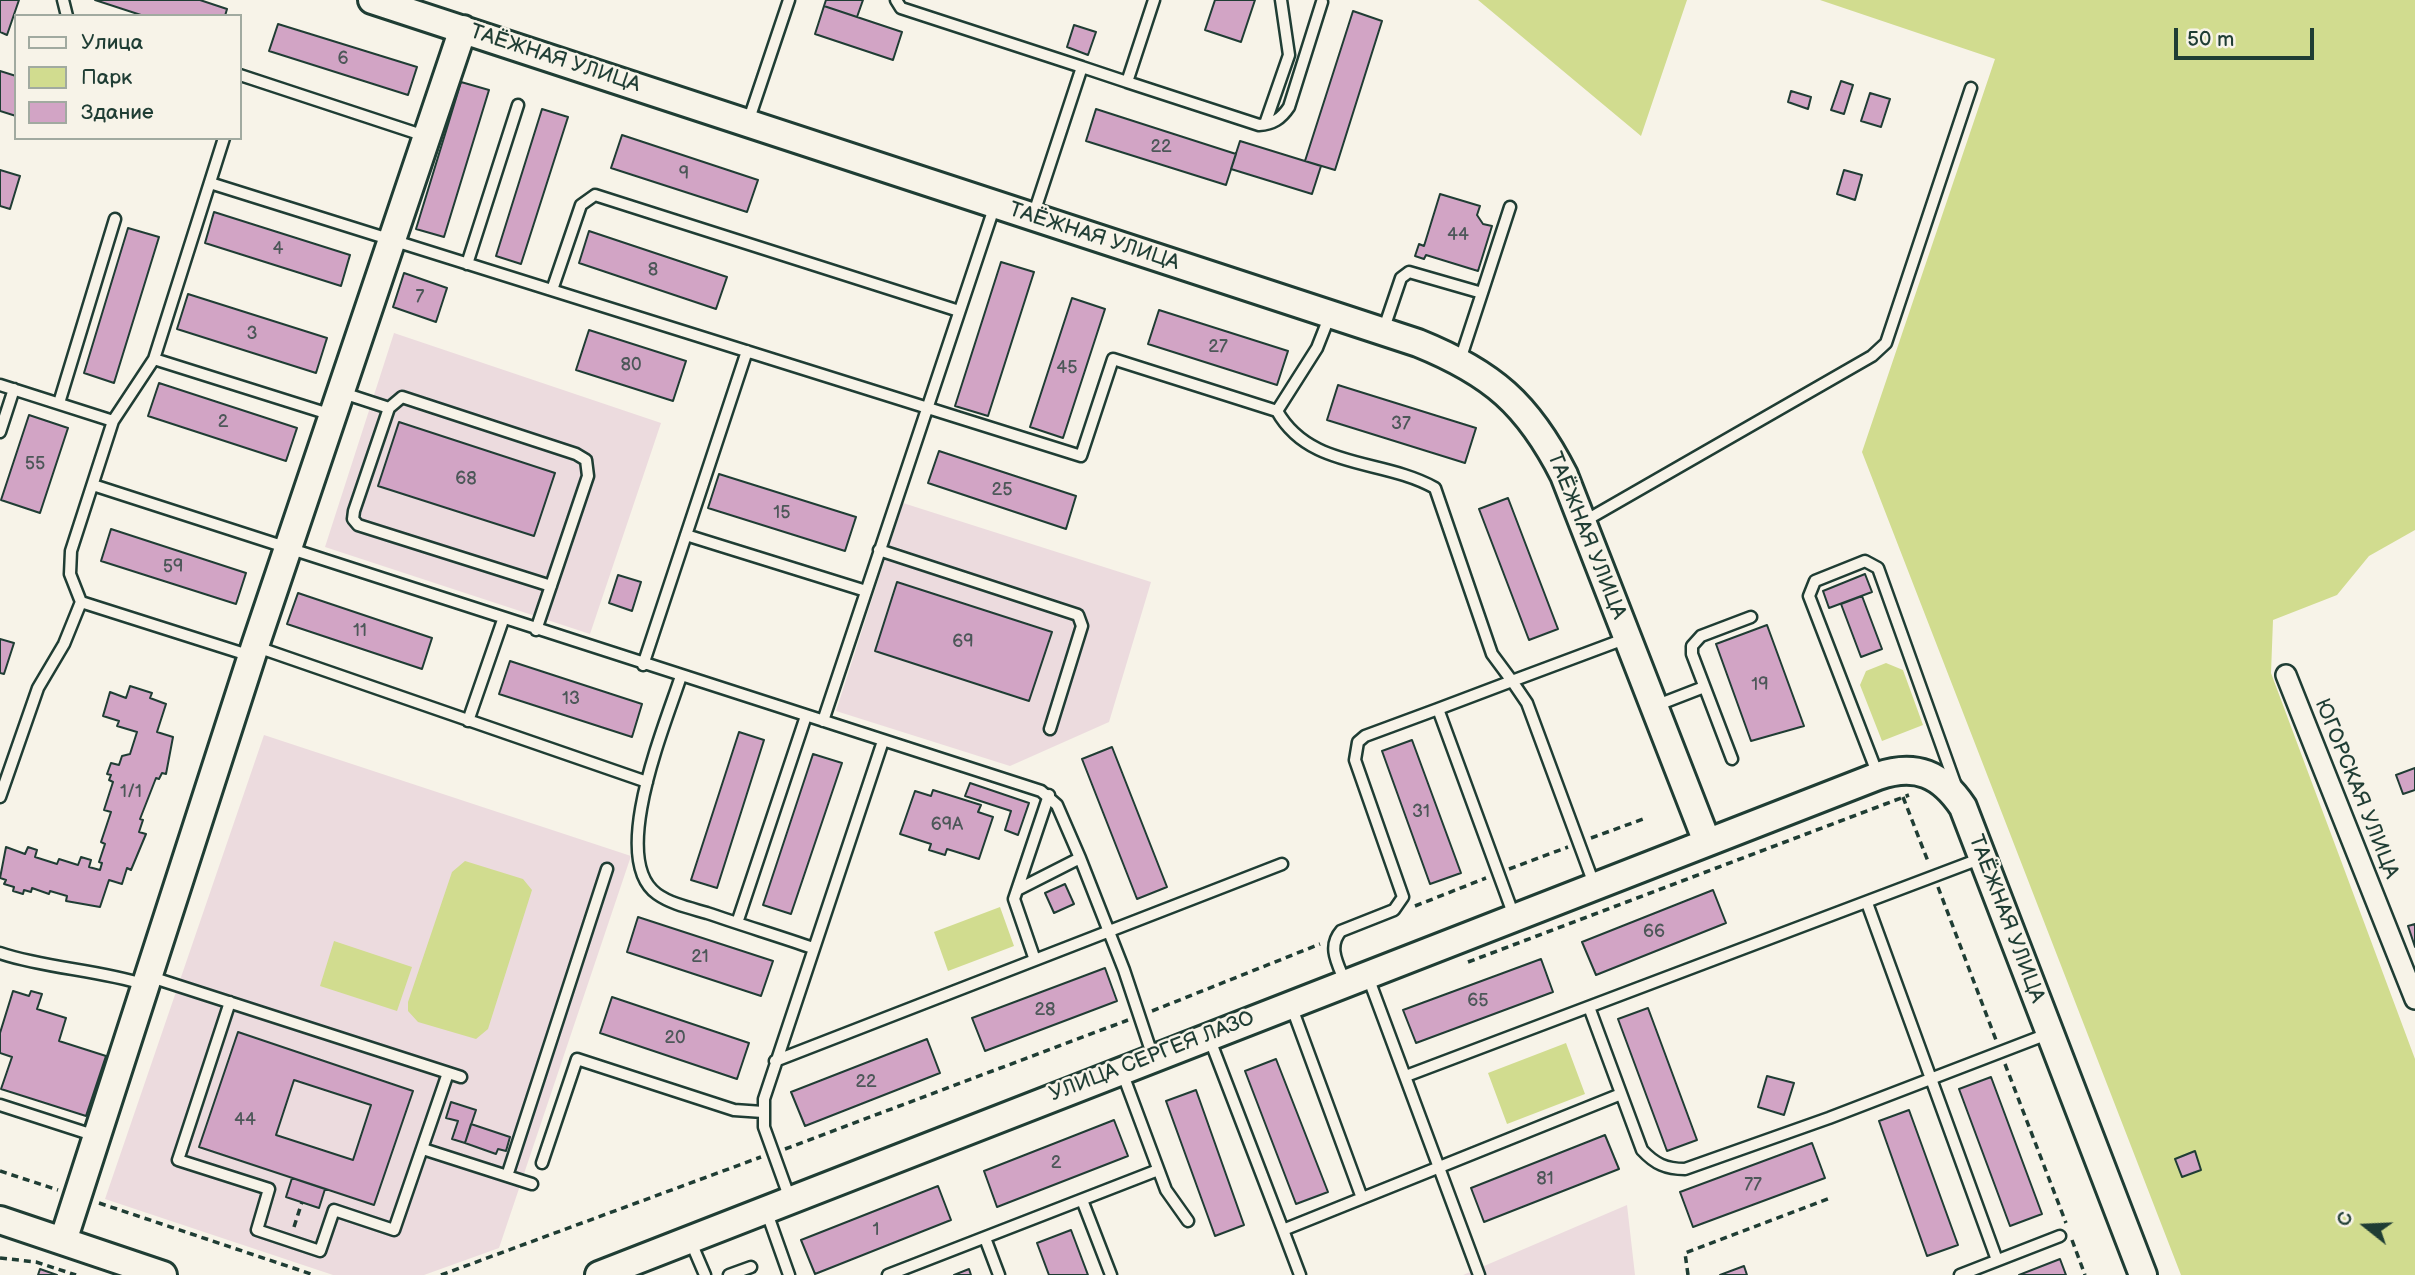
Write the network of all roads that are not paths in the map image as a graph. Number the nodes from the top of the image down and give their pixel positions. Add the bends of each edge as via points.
1 (372, 0) edge
2 (789, 0) edge
3 (896, 0) edge
4 (1154, 0) edge
5 (1280, 0) edge
6 (1322, 2) dead end
7 (463, 29) junction
8 (1082, 67) junction
9 (242, 76) edge
10 (1127, 82) junction
11 (1971, 89) dead end
12 (518, 104) dead end
13 (748, 123) junction
14 (1265, 124) junction
15 (427, 137) junction
16 (223, 140) edge
17 (209, 183) junction
18 (995, 205) junction
19 (1510, 207) dead end
20 (1032, 217) junction
21 (115, 219) dead end
22 (393, 241) junction
23 (467, 264) junction
24 (552, 290) junction
25 (1482, 293) junction
26 (959, 311) junction
27 (1330, 314) junction
28 (1383, 331) junction
29 (747, 351) junction
30 (154, 359) junction
31 (1460, 360) junction
32 (0, 385) edge
33 (14, 389) junction
34 (58, 403) junction
35 (337, 404) junction
36 (926, 407) junction
37 (389, 408) junction
38 (1277, 411) junction
39 (113, 421) junction
40 (0, 432) edge
41 (93, 485) junction
42 (1582, 522) junction
43 (687, 535) junction
44 (287, 548) junction
45 (879, 550) junction
46 (551, 586) junction
47 (866, 590) junction
48 (81, 603) junction
49 (1751, 617) dead end
50 (503, 620) junction
51 (536, 630) junction
52 (1627, 638) junction
53 (253, 651) junction
54 (643, 665) junction
55 (2286, 675) dead end
56 (681, 676) junction
57 (1512, 681) junction
58 (1704, 687) junction
59 (1654, 706) junction
60 (1438, 709) junction
61 (806, 716) junction
62 (468, 721) junction
63 (823, 722) junction
64 (1050, 729) dead end
65 (883, 741) junction
66 (1732, 759) dead end
67 (1878, 776) junction
68 (647, 782) junction
69 (1049, 795) junction
70 (0, 797) edge
71 (1963, 807) junction
72 (1707, 842) junction
73 (1080, 858) junction
74 (1983, 858) junction
75 (1282, 864) dead end
76 (607, 869) dead end
77 (1594, 885) junction
78 (1017, 890) junction
79 (1867, 903) junction
80 (1514, 916) junction
81 (737, 923) junction
82 (1109, 931) junction
83 (813, 948) junction
84 (0, 953) edge
85 (1035, 960) junction
86 (1356, 978) junction
87 (149, 981) junction
88 (2415, 999) edge
89 (230, 1002) junction
90 (1290, 1003) junction
91 (1589, 1007) junction
92 (2050, 1033) junction
93 (1208, 1036) junction
94 (1153, 1057) junction
95 (775, 1061) junction
96 (1121, 1069) junction
97 (448, 1073) junction
98 (1406, 1076) junction
99 (461, 1077) dead end
100 (1933, 1079) junction
101 (1621, 1094) junction
102 (0, 1105) edge
103 (763, 1112) junction
104 (97, 1137) junction
105 (423, 1149) junction
106 (542, 1163) dead end
107 (1441, 1167) junction
108 (1158, 1170) junction
109 (507, 1176) junction
110 (532, 1184) dead end
111 (1363, 1198) junction
112 (1082, 1200) junction
113 (778, 1204) junction
114 (0, 1220) edge
115 (1188, 1221) dead end
116 (1283, 1230) junction
117 (2060, 1236) dead end
118 (985, 1237) junction
119 (690, 1239) junction
120 (63, 1241) junction
121 (1997, 1260) junction
122 (751, 1267) dead end
123 (163, 1275) edge
124 (599, 1275) edge
125 (705, 1275) edge
126 (729, 1275) edge
127 (789, 1275) edge
128 (888, 1275) edge
129 (999, 1275) edge
130 (1111, 1275) edge
131 (1300, 1275) edge
132 (1479, 1275) edge
133 (1960, 1275) edge
134 (2143, 1275) edge

1 - 7 street, ТАЁЖНАЯ УЛИЦА
2 - 13 lane
3 - 8 lane via 901,8
4 - 10 lane
5 - 14 lane via 1289,55
6 - 14 lane via 1289,107 1282,118
7 - 13 street, ТАЁЖНАЯ УЛИЦА
7 - 15 street
8 - 10 lane
8 - 20 lane
9 - 15 lane
10 - 14 lane
11 - 42 lane via 1886,344
12 - 23 lane
13 - 18 street, ТАЁЖНАЯ УЛИЦА
15 - 22 street
16 - 17 lane
17 - 22 lane
17 - 30 lane
18 - 20 street, ТАЁЖНАЯ УЛИЦА
18 - 26 lane
19 - 25 lane
20 - 27 street, ТАЁЖНАЯ УЛИЦА
21 - 34 lane
22 - 23 lane
22 - 35 street
23 - 24 lane
24 - 26 lane via 581,205 595,195
24 - 29 lane
25 - 28 lane via 1409,272 1401,278
25 - 31 lane
26 - 36 lane
27 - 28 street, ТАЁЖНАЯ УЛИЦА
27 - 38 lane via 1317,348
28 - 31 street, ТАЁЖНАЯ УЛИЦА
29 - 36 lane
29 - 43 lane
30 - 35 lane
30 - 39 lane
31 - 42 street, ТАЁЖНАЯ УЛИЦА via 1503,388 1524,409 1546,439
32 - 33 lane
33 - 34 lane
33 - 40 lane
34 - 39 lane
35 - 37 lane
35 - 44 street
36 - 38 lane via 1081,456 1113,359
36 - 45 lane
37 - 46 lane via 354,511 358,525
37 - 46 lane via 402,397 586,460 588,476
38 - 57 lane via 1288,430 1306,445 1435,488 1492,653
39 - 41 lane
41 - 44 lane
41 - 48 lane via 69,564
42 - 52 street, ТАЁЖНАЯ УЛИЦА
43 - 47 lane
43 - 54 lane
44 - 50 lane
44 - 53 street
45 - 47 lane
45 - 64 lane via 1078,615 1082,626
46 - 51 lane
47 - 63 lane
48 - 53 lane
48 - 70 lane via 38,688
49 - 58 lane via 1695,640 1692,654
50 - 51 lane
50 - 62 lane
51 - 54 lane
52 - 57 lane
52 - 59 street, ТАЁЖНАЯ УЛИЦА
53 - 62 lane
53 - 87 street
54 - 56 lane
55 - 88 street, ЮГОРСКАЯ УЛИЦА
56 - 61 lane
56 - 68 lane
57 - 60 lane
57 - 77 lane via 1527,703
58 - 59 lane
58 - 66 lane
59 - 72 street, ТАЁЖНАЯ УЛИЦА
60 - 80 lane
60 - 86 lane via 1358,742 1355,760 1403,897 1394,910 1341,931 1335,938 1334,953
61 - 63 lane
61 - 81 lane
62 - 68 lane
63 - 65 lane
65 - 69 lane
65 - 83 lane
67 - 71 street, ТАЁЖНАЯ УЛИЦА via 1919,770 1940,779
67 - 71 lane via 1808,596 1815,581 1865,561 1878,568
67 - 72 street, ТАЁЖНАЯ УЛИЦА
68 - 81 lane via 639,819 639,858 646,884 667,900
69 - 73 lane
69 - 78 lane
71 - 74 street, ТАЁЖНАЯ УЛИЦА
72 - 77 street, УЛИЦА СЕРГЕЯ ЛАЗО
73 - 78 lane
73 - 82 lane
74 - 79 lane
74 - 92 street, ТАЁЖНАЯ УЛИЦА
75 - 82 lane
76 - 109 lane
77 - 80 street, УЛИЦА СЕРГЕЯ ЛАЗО
78 - 85 lane via 1015,908
79 - 91 lane
79 - 100 lane
80 - 86 street, УЛИЦА СЕРГЕЯ ЛАЗО
81 - 83 lane
82 - 85 lane
82 - 94 lane
83 - 95 lane
84 - 87 lane via 26,962
85 - 95 lane
86 - 90 street, УЛИЦА СЕРГЕЯ ЛАЗО
86 - 98 lane
87 - 89 lane
87 - 104 street
89 - 97 lane
89 - 105 lane via 178,1160 269,1189 257,1230 320,1251 334,1210 394,1230
90 - 93 street, УЛИЦА СЕРГЕЯ ЛАЗО
90 - 111 lane
91 - 98 lane
91 - 101 lane
92 - 100 lane
92 - 134 street, ТАЁЖНАЯ УЛИЦА
93 - 94 street, УЛИЦА СЕРГЕЯ ЛАЗО
93 - 116 lane
94 - 96 street, УЛИЦА СЕРГЕЯ ЛАЗО
95 - 103 lane
96 - 108 lane
96 - 113 street, УЛИЦА СЕРГЕЯ ЛАЗО
97 - 99 lane
97 - 105 lane
98 - 107 lane
100 - 101 lane via 1685,1169 1653,1162 1642,1150
100 - 121 lane
101 - 107 lane
102 - 104 lane
103 - 106 lane via 734,1110 576,1059
103 - 113 lane
104 - 120 street
105 - 109 lane
107 - 111 lane
107 - 132 lane
108 - 112 lane
108 - 115 lane
109 - 110 lane
111 - 116 lane
112 - 118 lane
112 - 130 lane
113 - 119 street, УЛИЦА СЕРГЕЯ ЛАЗО
113 - 127 lane
114 - 120 street
116 - 131 lane
117 - 121 lane
118 - 128 lane
118 - 129 lane
119 - 124 street, УЛИЦА СЕРГЕЯ ЛАЗО
119 - 125 lane
120 - 123 street
121 - 133 lane
122 - 126 lane

